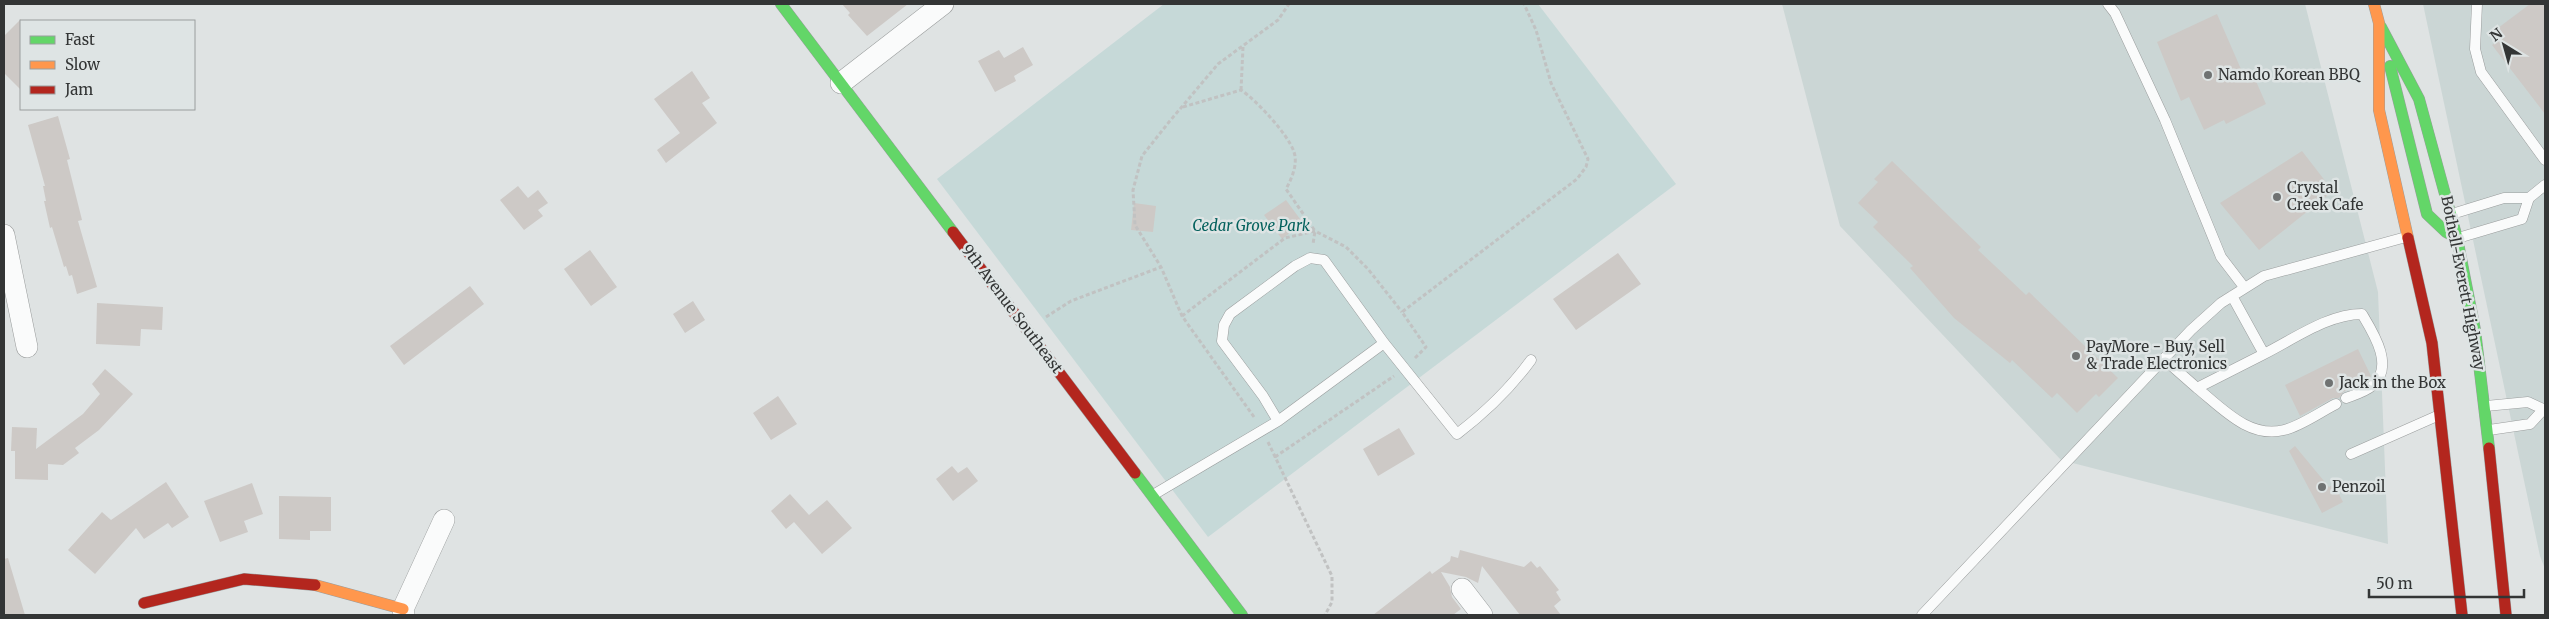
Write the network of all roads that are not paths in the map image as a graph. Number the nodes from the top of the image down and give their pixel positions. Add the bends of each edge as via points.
1 (782, 4) edge
2 (2108, 4) edge
3 (2374, 4) edge
4 (2478, 4) edge
5 (932, 7) edge
6 (2379, 23) junction
7 (841, 83) junction
8 (2545, 160) edge
9 (2545, 186) edge
10 (2529, 198) junction
11 (2452, 214) junction
12 (4, 236) edge
13 (2406, 237) junction
14 (2457, 238) junction
15 (2244, 287) junction
16 (2232, 296) junction
17 (1384, 343) junction
18 (27, 347) dead end
19 (2264, 354) junction
20 (2164, 359) junction
21 (1531, 360) dead end
22 (2197, 388) junction
23 (2346, 398) dead end
24 (2336, 404) dead end
25 (2484, 406) junction
26 (2544, 410) edge
27 (2441, 414) junction
28 (1278, 421) junction
29 (2488, 430) junction
30 (2352, 454) dead end
31 (1152, 495) junction
32 (444, 520) dead end
33 (1462, 589) dead end
34 (144, 603) dead end
35 (403, 612) edge
36 (1242, 615) edge
37 (1482, 615) edge
38 (1922, 615) edge
39 (2462, 615) edge
40 (2506, 615) edge

1 - 7 main road, 9th Avenue Southeast
2 - 15 lane via 2165,120 2221,257
3 - 6 main road, Bothell-Everett Highway
4 - 8 lane via 2476,49 2481,72
5 - 7 street
6 - 11 main road, Bothell-Everett Highway via 2419,99
6 - 13 main road, Bothell-Everett Highway via 2379,110
6 - 14 main road via 2427,214
7 - 31 main road, 9th Avenue Southeast
9 - 10 lane
10 - 11 lane via 2504,198
10 - 14 lane via 2522,219
11 - 14 main road, Bothell-Everett Highway
12 - 18 street
13 - 15 lane via 2264,276
13 - 27 main road, Bothell-Everett Highway via 2432,343
14 - 25 main road, Bothell-Everett Highway via 2475,330
15 - 16 lane
16 - 19 lane
16 - 20 lane via 2191,330
17 - 21 lane via 1457,434 1485,412
17 - 28 lane
17 - 28 lane via 1324,260 1310,258 1230,314 1224,325 1222,342 1264,396
19 - 22 lane
19 - 23 lane via 2334,319 2347,314 2362,314 2382,356 2381,375 2372,387
20 - 22 lane
20 - 38 lane
22 - 24 lane via 2243,424 2259,431 2284,430
25 - 26 lane via 2528,402
25 - 29 main road, Bothell-Everett Highway
26 - 29 lane via 2530,424
27 - 30 lane
27 - 39 main road, Bothell-Everett Highway
28 - 31 lane
29 - 40 main road, Bothell-Everett Highway
31 - 36 main road, 9th Avenue Southeast
32 - 35 street
33 - 37 street
34 - 35 main road via 244,579 313,584

